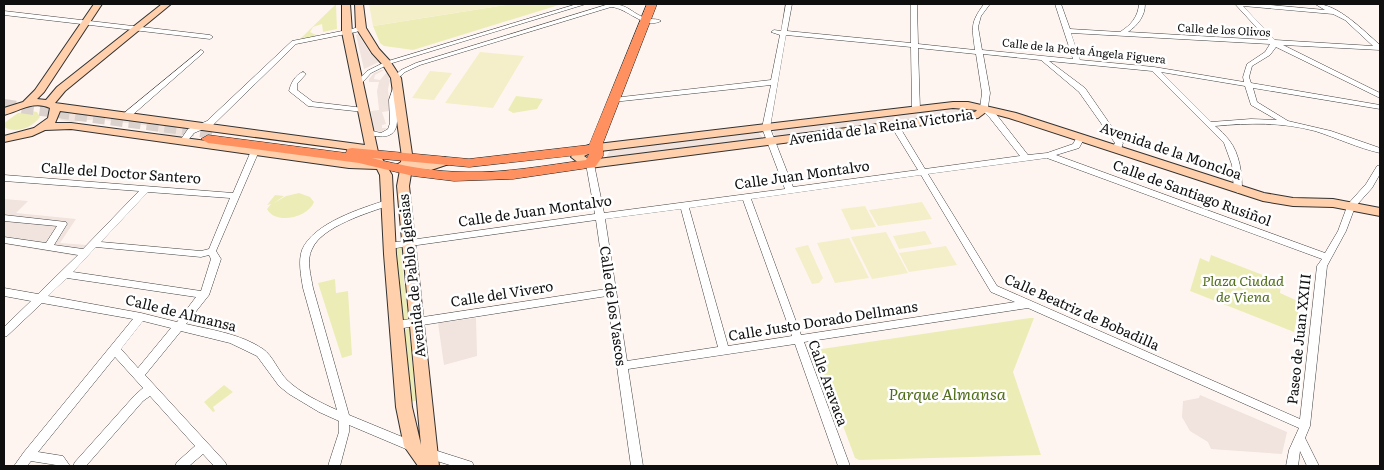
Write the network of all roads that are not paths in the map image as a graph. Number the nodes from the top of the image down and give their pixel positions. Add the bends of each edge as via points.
1 (98, 4) edge
2 (167, 4) edge
3 (346, 4) edge
4 (359, 4) edge
5 (583, 4) edge
6 (652, 4) edge
7 (788, 4) edge
8 (914, 4) edge
9 (988, 4) edge
10 (1058, 4) edge
11 (1142, 4) edge
12 (1238, 4) edge
13 (1243, 4) edge
14 (1318, 4) edge
15 (1311, 8) edge
16 (1330, 10) junction
17 (4, 13) edge
18 (778, 13) dead end
19 (1338, 13) junction
20 (787, 14) junction
21 (645, 20) junction
22 (658, 21) dead end
23 (87, 22) junction
24 (137, 28) junction
25 (361, 28) junction
26 (1066, 31) junction
27 (347, 32) junction
28 (774, 32) dead end
29 (783, 33) junction
30 (1121, 34) junction
31 (210, 37) dead end
32 (1274, 43) junction
33 (916, 46) junction
34 (1380, 48) edge
35 (201, 52) dead end
36 (978, 52) junction
37 (1042, 58) junction
38 (1076, 61) junction
39 (387, 63) junction
40 (1154, 69) junction
41 (303, 74) dead end
42 (396, 82) junction
43 (774, 82) junction
44 (359, 83) junction
45 (1248, 85) junction
46 (1380, 96) edge
47 (4, 100) edge
48 (613, 100) junction
49 (26, 104) junction
50 (52, 105) junction
51 (1380, 107) edge
52 (984, 108) junction
53 (364, 110) junction
54 (916, 110) junction
55 (4, 112) edge
56 (126, 116) junction
57 (1210, 124) junction
58 (1290, 124) junction
59 (895, 126) junction
60 (43, 127) junction
61 (766, 128) junction
62 (368, 132) junction
63 (209, 133) junction
64 (1081, 137) junction
65 (6, 140) edge
66 (187, 142) junction
67 (770, 142) junction
68 (347, 146) junction
69 (1116, 148) junction
70 (591, 149) junction
71 (255, 151) junction
72 (1380, 151) edge
73 (372, 152) junction
74 (1048, 155) junction
75 (1026, 158) junction
76 (589, 164) junction
77 (397, 167) junction
78 (1380, 168) edge
79 (923, 172) junction
80 (4, 178) edge
81 (146, 189) junction
82 (1238, 190) junction
83 (790, 191) junction
84 (236, 196) junction
85 (746, 196) junction
86 (387, 203) junction
87 (684, 204) junction
88 (1351, 206) junction
89 (1380, 212) edge
90 (600, 216) junction
91 (4, 218) edge
92 (4, 240) edge
93 (409, 242) junction
94 (94, 244) junction
95 (389, 246) junction
96 (48, 247) junction
97 (212, 251) junction
98 (85, 253) junction
99 (1326, 258) junction
100 (65, 274) junction
101 (4, 292) edge
102 (611, 292) junction
103 (204, 295) junction
104 (39, 298) junction
105 (1029, 304) junction
106 (141, 317) junction
107 (416, 320) junction
108 (396, 325) junction
109 (178, 326) junction
110 (4, 333) edge
111 (798, 339) junction
112 (114, 349) junction
113 (724, 350) junction
114 (622, 366) junction
115 (138, 376) junction
116 (153, 391) junction
117 (344, 416) junction
118 (1305, 426) junction
119 (1300, 439) junction
120 (412, 446) junction
121 (202, 447) junction
122 (28, 456) junction
123 (430, 462) edge
124 (218, 465) edge
125 (20, 466) edge
126 (64, 466) edge
127 (79, 466) edge
128 (181, 466) edge
129 (334, 466) edge
130 (468, 466) edge
131 (637, 466) edge
132 (844, 466) edge
133 (1292, 466) edge
134 (1313, 466) edge

1 - 23 street
2 - 24 street
3 - 27 street
4 - 25 street, Avenida de Pablo Iglesias
5 - 39 street
6 - 21 main road, Calle de los Vascos
7 - 20 street
8 - 33 street
9 - 36 street via 976,20
10 - 26 street
11 - 30 street via 1140,16
12 - 32 street
13 - 15 street
14 - 16 street
15 - 16 street
15 - 19 street
16 - 19 street
17 - 23 street
18 - 20 street
19 - 34 street
20 - 29 street
21 - 22 street
21 - 42 street via 631,10 611,5 414,65 403,71
21 - 48 main road, Calle de los Vascos
23 - 24 street
23 - 49 street via 40,91
24 - 31 street
24 - 50 street via 61,89
25 - 27 street
25 - 39 street, Avenida de Pablo Iglesias
26 - 30 street, Calle de los Olivos
26 - 38 street
27 - 44 street
27 - 63 street via 294,42
28 - 29 street, Calle de la Poeta Ángela Figuera
29 - 33 street, Calle de la Poeta Ángela Figuera
29 - 43 street
30 - 32 street, Calle de los Olivos
32 - 34 street, Calle de los Olivos
32 - 45 street via 1266,55 1249,65 1246,71
32 - 46 street
33 - 36 street, Calle de la Poeta Ángela Figuera
33 - 54 street
35 - 56 street
36 - 37 street, Calle de la Poeta Ángela Figuera
36 - 52 street via 986,93
37 - 38 street, Calle de la Poeta Ángela Figuera
37 - 69 street via 1082,90 1119,143
38 - 40 street, Calle de la Poeta Ángela Figuera
39 - 42 street, Avenida de Pablo Iglesias
39 - 44 street via 369,72
40 - 45 street, Calle de la Poeta Ángela Figuera
40 - 57 street
41 - 53 street via 294,84 293,91 311,104
42 - 62 street via 392,101 393,129 381,136
42 - 77 street, Avenida de Pablo Iglesias
43 - 48 street
43 - 61 street
44 - 53 street
45 - 51 street, Calle de la Poeta Ángela Figuera
45 - 58 street via 1254,103
47 - 49 street
48 - 70 main road, Calle de los Vascos
49 - 50 street, Avenida de la Reina Victoria
49 - 55 street
50 - 56 street, Avenida de la Reina Victoria
50 - 60 street via 56,112 54,117
52 - 54 street, Avenida de la Reina Victoria via 953,105
52 - 59 street, Avenida de la Reina Victoria via 978,115
52 - 64 street, Avenida de la Moncloa
52 - 75 street
53 - 62 street
53 - 68 street via 359,139
54 - 61 street, Avenida de la Reina Victoria
56 - 63 street, Avenida de la Reina Victoria
57 - 58 street via 1259,121
57 - 82 street via 1227,142 1235,157
58 - 72 street
59 - 67 street, Avenida de la Reina Victoria
59 - 79 street, Calle Beatriz de Bobadilla
60 - 65 street, Avenida de la Reina Victoria
60 - 66 street, Avenida de la Reina Victoria via 71,126
61 - 67 street
61 - 70 street, Avenida de la Reina Victoria
62 - 73 street
63 - 66 street via 195,129 188,133
63 - 68 street, Avenida de la Reina Victoria
63 - 73 main road, Avenida de la Reina Victoria
63 - 77 main road, Avenida de la Reina Victoria
64 - 69 street, Avenida de la Moncloa
64 - 74 street via 1076,146
66 - 71 street, Avenida de la Reina Victoria
67 - 76 street, Avenida de la Reina Victoria
67 - 83 street
68 - 73 street, Avenida de la Reina Victoria
69 - 82 street, Avenida de la Moncloa
70 - 76 main road, Calle de los Vascos via 596,153
70 - 77 main road, Avenida de la Reina Victoria via 481,162 445,161
71 - 77 street, Avenida de la Reina Victoria
71 - 84 street
73 - 77 main road, Avenida de la Reina Victoria
73 - 77 street
74 - 75 street
74 - 99 street, Calle de Santiago Rusiñol
75 - 79 street
76 - 77 main road, Avenida de la Reina Victoria via 475,176
76 - 90 street, Calle de los Vascos
77 - 86 street, Avenida de Pablo Iglesias
77 - 93 street, Avenida de Pablo Iglesias via 403,186
78 - 88 street, Paseo de Juan XXIII
79 - 83 street, Calle Juan Montalvo
79 - 105 street, Calle Beatriz de Bobadilla via 994,289
80 - 81 street, Calle del Doctor Santero
81 - 84 street, Calle del Doctor Santero
81 - 94 street
82 - 88 street, Avenida de la Moncloa via 1293,202
83 - 85 street, Calle Juan Montalvo
84 - 97 street
85 - 87 street, Calle Juan Montalvo
85 - 111 street, Calle Aravaca
86 - 95 street, Avenida de Pablo Iglesias
86 - 117 street via 323,231 306,253 308,288
87 - 90 street, Calle de Juan Montalvo
87 - 113 street
88 - 89 street, Avenida de la Moncloa
88 - 99 street, Paseo de Juan XXIII via 1342,231
90 - 93 street, Calle de Juan Montalvo
90 - 102 street, Calle de los Vascos
91 - 96 street via 63,224
92 - 96 street
93 - 95 street, Calle de Juan Montalvo
93 - 107 street, Avenida de Pablo Iglesias
94 - 97 street via 201,254
94 - 98 street
95 - 108 street, Avenida de Pablo Iglesias
96 - 98 street
97 - 103 street via 216,259
98 - 100 street
99 - 118 street, Paseo de Juan XXIII via 1322,266
100 - 103 street
100 - 104 street
101 - 104 street, Calle de Almansa
102 - 107 street, Calle del Vivero
102 - 114 street, Calle de los Vascos
103 - 109 street
104 - 106 street, Calle de Almansa
104 - 110 street
105 - 111 street, Calle Justo Dorado Dellmans
105 - 118 street, Calle Beatriz de Bobadilla
106 - 109 street, Calle de Almansa
106 - 112 street
107 - 108 street, Calle del Vivero
107 - 123 street, Avenida de Pablo Iglesias
108 - 120 street, Avenida de Pablo Iglesias via 404,407
109 - 115 street
109 - 117 street, Calle de Almansa via 232,339 261,353 292,391 323,409
111 - 113 street, Calle Justo Dorado Dellmans
111 - 132 street, Calle Aravaca
112 - 115 street
112 - 122 street
113 - 114 street, Calle Justo Dorado Dellmans
114 - 131 street, Calle de los Vascos
115 - 116 street
116 - 121 street
116 - 127 street via 139,398
117 - 120 street, Calle de Almansa
117 - 129 street via 344,432
118 - 119 street, Paseo de Juan XXIII
119 - 133 street, Paseo de Juan XXIII
119 - 134 street
120 - 123 street, Avenida de Pablo Iglesias
121 - 124 street
121 - 128 street
122 - 125 street
122 - 126 street via 59,460
123 - 130 street

